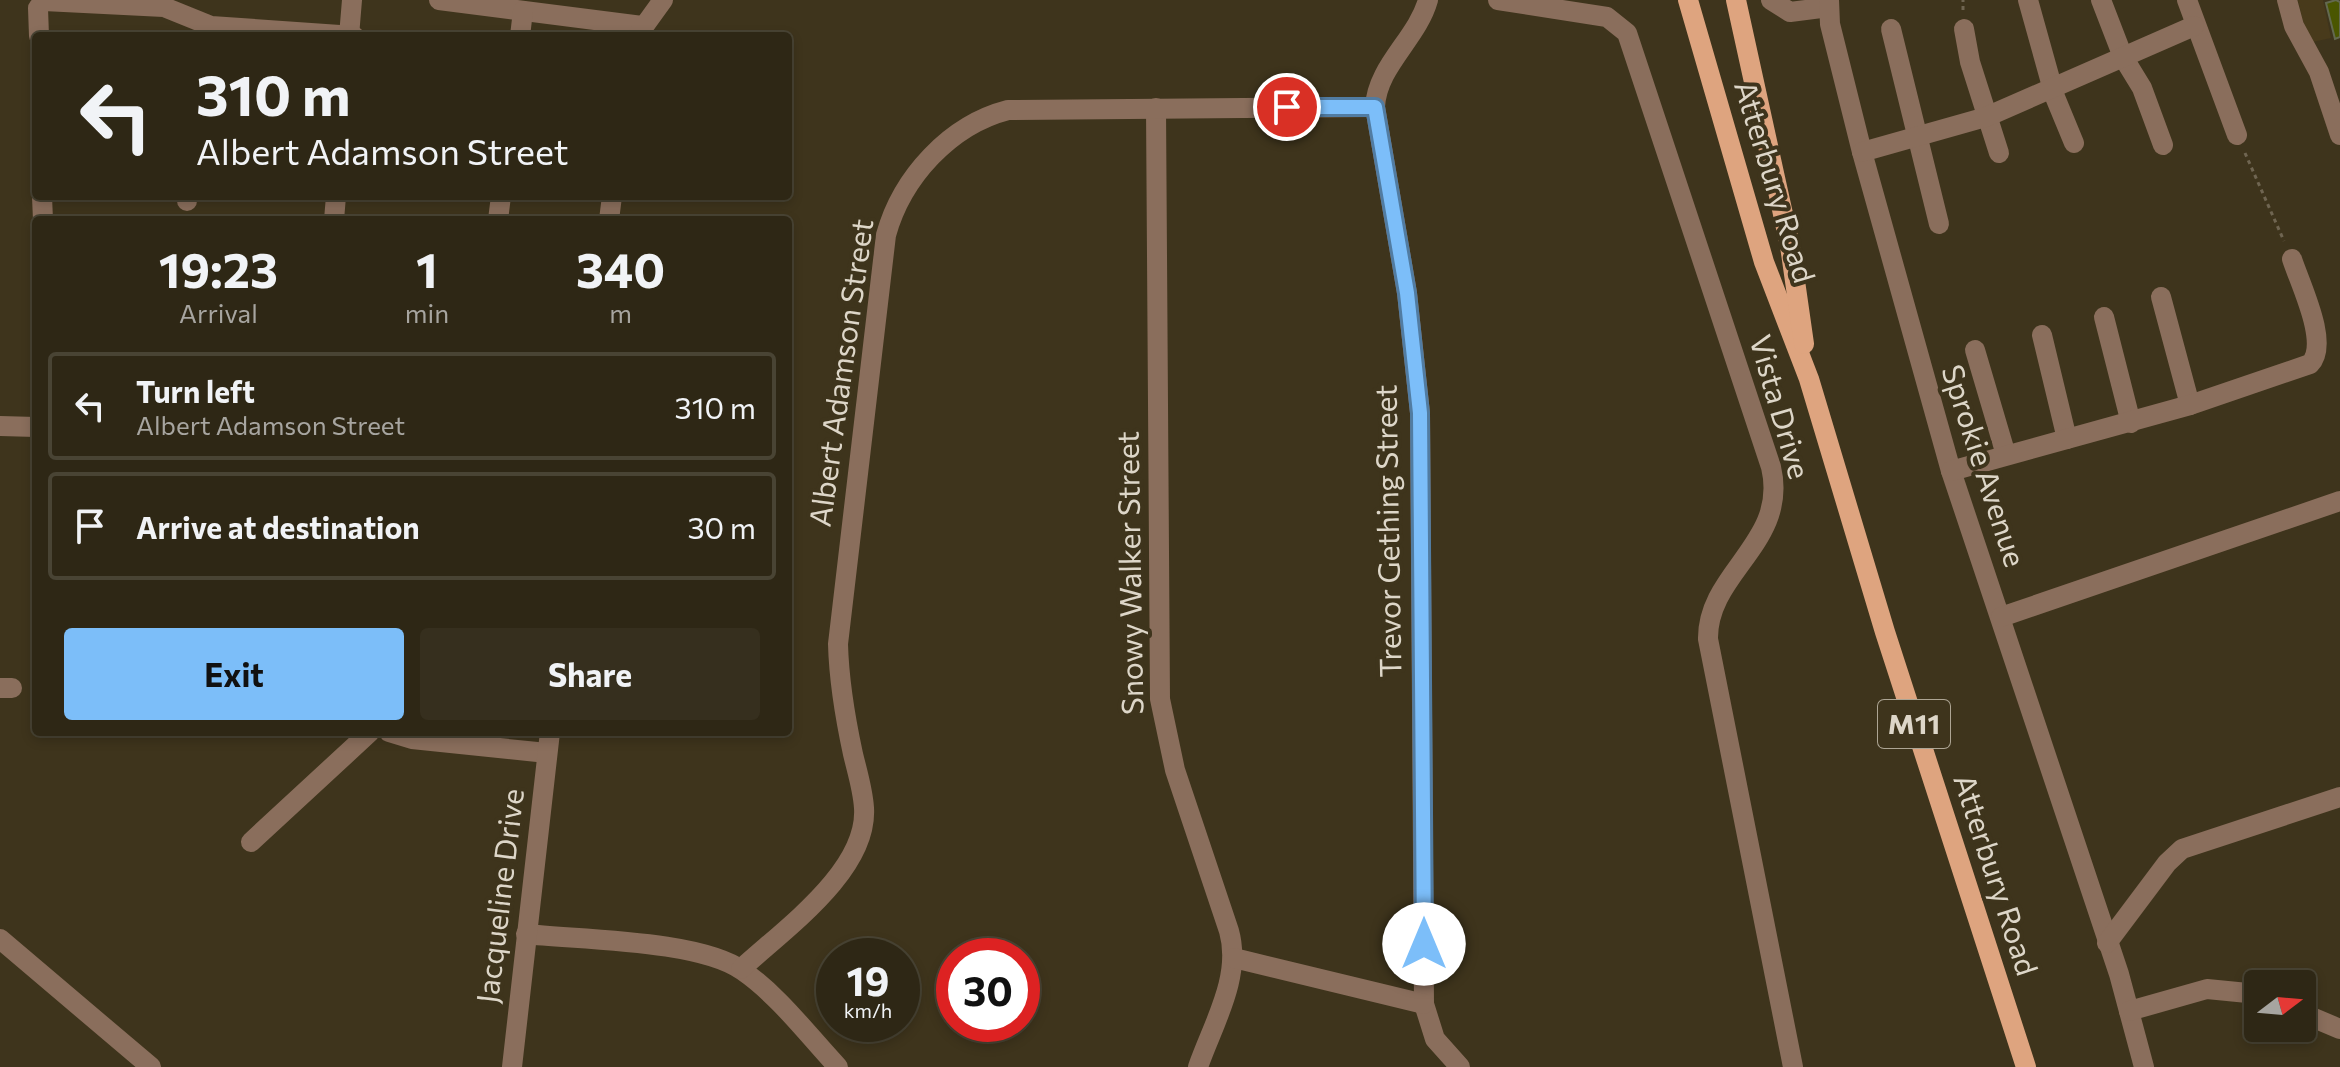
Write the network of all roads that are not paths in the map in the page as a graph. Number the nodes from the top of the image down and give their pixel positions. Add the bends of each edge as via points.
1 (352, 0) edge
2 (439, 0) edge
3 (663, 0) edge
4 (1428, 0) edge
5 (1498, 0) edge
6 (1688, 0) edge
7 (1736, 0) edge
8 (1771, 0) edge
9 (2028, 0) edge
10 (2101, 0) edge
11 (2187, 0) edge
12 (2287, 0) edge
13 (1829, 4) edge
14 (523, 11) junction
15 (2194, 26) junction
16 (1891, 29) dead end
17 (1964, 29) dead end
18 (210, 31) edge
19 (640, 31) edge
20 (39, 32) edge
21 (242, 32) edge
22 (351, 32) edge
23 (520, 32) edge
24 (2123, 57) junction
25 (2051, 86) junction
26 (1375, 107) junction
27 (1156, 108) junction
28 (1986, 117) junction
29 (2237, 135) road end
30 (2340, 135) edge
31 (1917, 138) junction
32 (2074, 143) dead end
33 (2163, 145) dead end
34 (1862, 152) junction
35 (1999, 153) dead end
36 (1939, 224) dead end
37 (2292, 259) road end
38 (2161, 297) dead end
39 (2104, 317) dead end
40 (2042, 335) dead end
41 (1975, 350) dead end
42 (1809, 379) junction
43 (2190, 405) junction
44 (2131, 423) junction
45 (0, 426) edge
46 (32, 427) edge
47 (2067, 439) junction
48 (2006, 455) junction
49 (1951, 471) junction
50 (2340, 501) edge
51 (2001, 617) junction
52 (366, 736) edge
53 (402, 736) edge
54 (549, 736) edge
55 (547, 753) junction
56 (2340, 797) edge
57 (251, 842) dead end
58 (526, 934) junction
59 (0, 939) edge
60 (2107, 943) junction
61 (1234, 958) junction
62 (741, 969) junction
63 (2244, 993) edge
64 (1424, 1004) junction
65 (2129, 1011) junction
66 (2316, 1019) edge
67 (2340, 1029) edge
68 (151, 1067) edge
69 (512, 1067) edge
70 (838, 1067) edge
71 (1198, 1067) edge
72 (1460, 1067) edge
73 (1793, 1067) edge
74 (2026, 1067) edge
75 (2144, 1067) edge

1 - 22 street
2 - 14 street
3 - 19 street
4 - 26 street via 1380,84
5 - 73 street, Vista Drive via 1607,17 1627,33 1771,467 1773,510 1719,598 1709,618 1708,639
6 - 42 main road, Atterbury Road / M11 via 1764,262
7 - 42 main road, Atterbury Road / M11 via 1790,246
8 - 13 street via 1790,12
9 - 25 street
10 - 24 street
11 - 15 street
12 - 30 street
13 - 34 street, Sprokie Avenue
14 - 19 street
14 - 23 street
15 - 24 street
15 - 29 street
16 - 31 street
17 - 28 street
18 - 20 street via 164,7 44,1 38,8
18 - 21 street
24 - 25 street
24 - 33 street via 2142,88
25 - 28 street
25 - 32 street
26 - 27 street, Albert Adamson Street
26 - 64 street, Trevor Gething Street via 1407,293 1420,413
27 - 61 street, Snowy Walker Street via 1160,699 1175,770
27 - 62 street, Albert Adamson Street via 1016,109 983,117 941,147 892,215 883,251 838,644 863,828 843,871
28 - 31 street
28 - 35 street
31 - 34 street
31 - 36 street
34 - 49 street, Sprokie Avenue
37 - 43 street via 2318,340 2314,360
38 - 43 street
39 - 44 street
40 - 47 street
41 - 48 street
42 - 74 main road, Atterbury Road / M11
43 - 44 street
44 - 47 street
45 - 46 street
47 - 48 street
48 - 49 street
49 - 51 street, Sprokie Avenue
50 - 51 street
51 - 60 street, Sprokie Avenue
52 - 57 street
53 - 55 street
54 - 55 street, Jacqueline Drive
55 - 58 street, Jacqueline Drive
56 - 60 street via 2182,849
58 - 62 street via 691,951
58 - 69 street, Jacqueline Drive
59 - 68 street
60 - 65 street, Sprokie Avenue
61 - 64 street
61 - 71 street, Snowy Walker Street
62 - 70 street
63 - 65 street via 2207,989
64 - 72 street, Trevor Gething Street via 1435,1039
65 - 75 street, Sprokie Avenue
66 - 67 street

